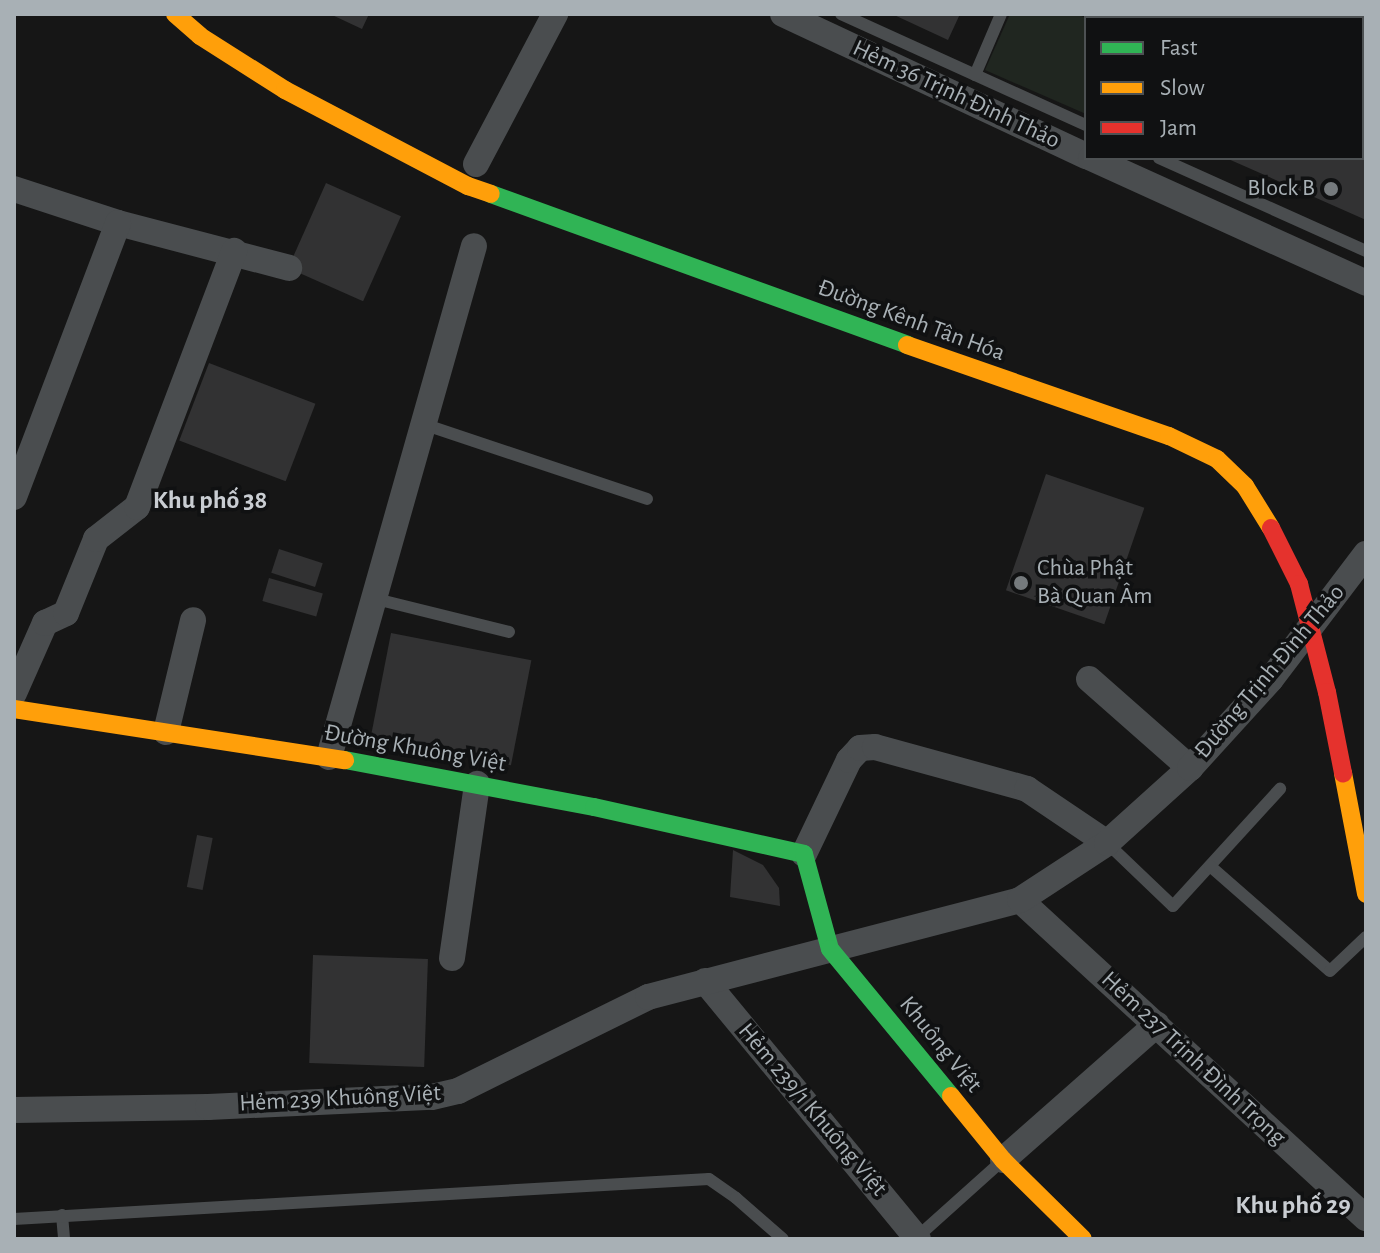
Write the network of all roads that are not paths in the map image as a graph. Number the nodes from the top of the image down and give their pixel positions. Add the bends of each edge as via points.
1 (175, 14) edge
2 (555, 14) edge
3 (783, 14) edge
4 (841, 14) edge
5 (1001, 14) edge
6 (239, 38) dead end
7 (294, 73) dead end
8 (975, 75) junction
9 (1084, 124) edge
10 (1084, 155) edge
11 (1095, 160) edge
12 (1163, 160) edge
13 (485, 173) junction
14 (14, 189) edge
15 (118, 223) junction
16 (474, 246) dead end
17 (234, 251) junction
18 (1366, 251) edge
19 (289, 268) dead end
20 (1366, 283) edge
21 (972, 347) dead end
22 (1147, 408) dead end
23 (426, 425) junction
24 (23, 448) edge
25 (14, 497) edge
26 (647, 499) dead end
27 (1366, 554) edge
28 (1318, 577) dead end
29 (376, 599) junction
30 (1328, 604) junction
31 (193, 620) dead end
32 (1323, 628) junction
33 (509, 632) dead end
34 (1089, 679) dead end
35 (14, 693) edge
36 (14, 709) edge
37 (166, 732) junction
38 (329, 757) junction
39 (1190, 768) junction
40 (477, 784) junction
41 (1280, 789) dead end
42 (1107, 843) junction
43 (804, 854) junction
44 (1210, 866) junction
45 (1366, 894) edge
46 (1020, 900) junction
47 (1366, 937) edge
48 (830, 949) junction
49 (452, 958) dead end
50 (705, 981) junction
51 (1157, 1024) junction
52 (14, 1110) edge
53 (1003, 1160) junction
54 (62, 1215) junction
55 (1366, 1218) edge
56 (14, 1219) edge
57 (917, 1238) edge
58 (64, 1239) edge
59 (783, 1239) edge
60 (1083, 1239) edge

1 - 13 street, Đường Kênh Tân Hóa via 285,90 468,186
2 - 13 street
3 - 10 street, Hẻm 36 Trịnh Đình Thảo
4 - 8 lane
5 - 8 lane
6 - 7 street
8 - 9 lane
11 - 20 street, Hẻm 36 Trịnh Đình Thảo
12 - 18 lane
13 - 32 street, Đường Kênh Tân Hóa via 525,196 1070,404 1169,436 1217,459 1245,486
14 - 15 street
15 - 17 street
15 - 24 street
16 - 23 street
17 - 19 street
17 - 35 street via 137,507 96,539 66,613 45,623
21 - 22 street, Đường Kênh Tân Hóa
23 - 26 lane
23 - 29 street
24 - 25 street
27 - 30 street, Đường Trịnh Đình Thảo
28 - 30 street
29 - 33 lane
29 - 38 street
30 - 32 street, Đường Trịnh Đình Thảo
31 - 37 street
32 - 39 street, Đường Trịnh Đình Thảo
32 - 45 street, Đường Kênh Tân Hóa
34 - 39 street
36 - 37 street, Đường Khuông Việt
37 - 38 street, Đường Khuông Việt
38 - 40 street, Đường Khuông Việt
39 - 42 street, Đường Trịnh Đình Thảo
40 - 43 street, Đường Khuông Việt
40 - 49 street
41 - 44 lane
42 - 43 street via 1027,789 875,747 860,748 849,760
42 - 44 lane via 1173,906
42 - 46 street, Đường Trịnh Đình Thảo
43 - 48 street, Khuông Việt
44 - 47 lane via 1330,971
46 - 48 street, Đường Trịnh Đình Thảo
46 - 51 street, Hẻm 237 Trịnh Đình Trọng
48 - 50 street, Hẻm 239 Khuông Việt
48 - 53 street, Khuông Việt
50 - 52 street, Hẻm 239 Khuông Việt via 648,997 479,1083 432,1097
50 - 57 street, Hẻm 239/1 Khuông Việt
51 - 53 street
51 - 55 street, Hẻm 237 Trịnh Đình Trọng
53 - 57 lane
53 - 60 street, Khuông Việt
54 - 56 lane
54 - 58 lane
54 - 59 lane via 709,1179

